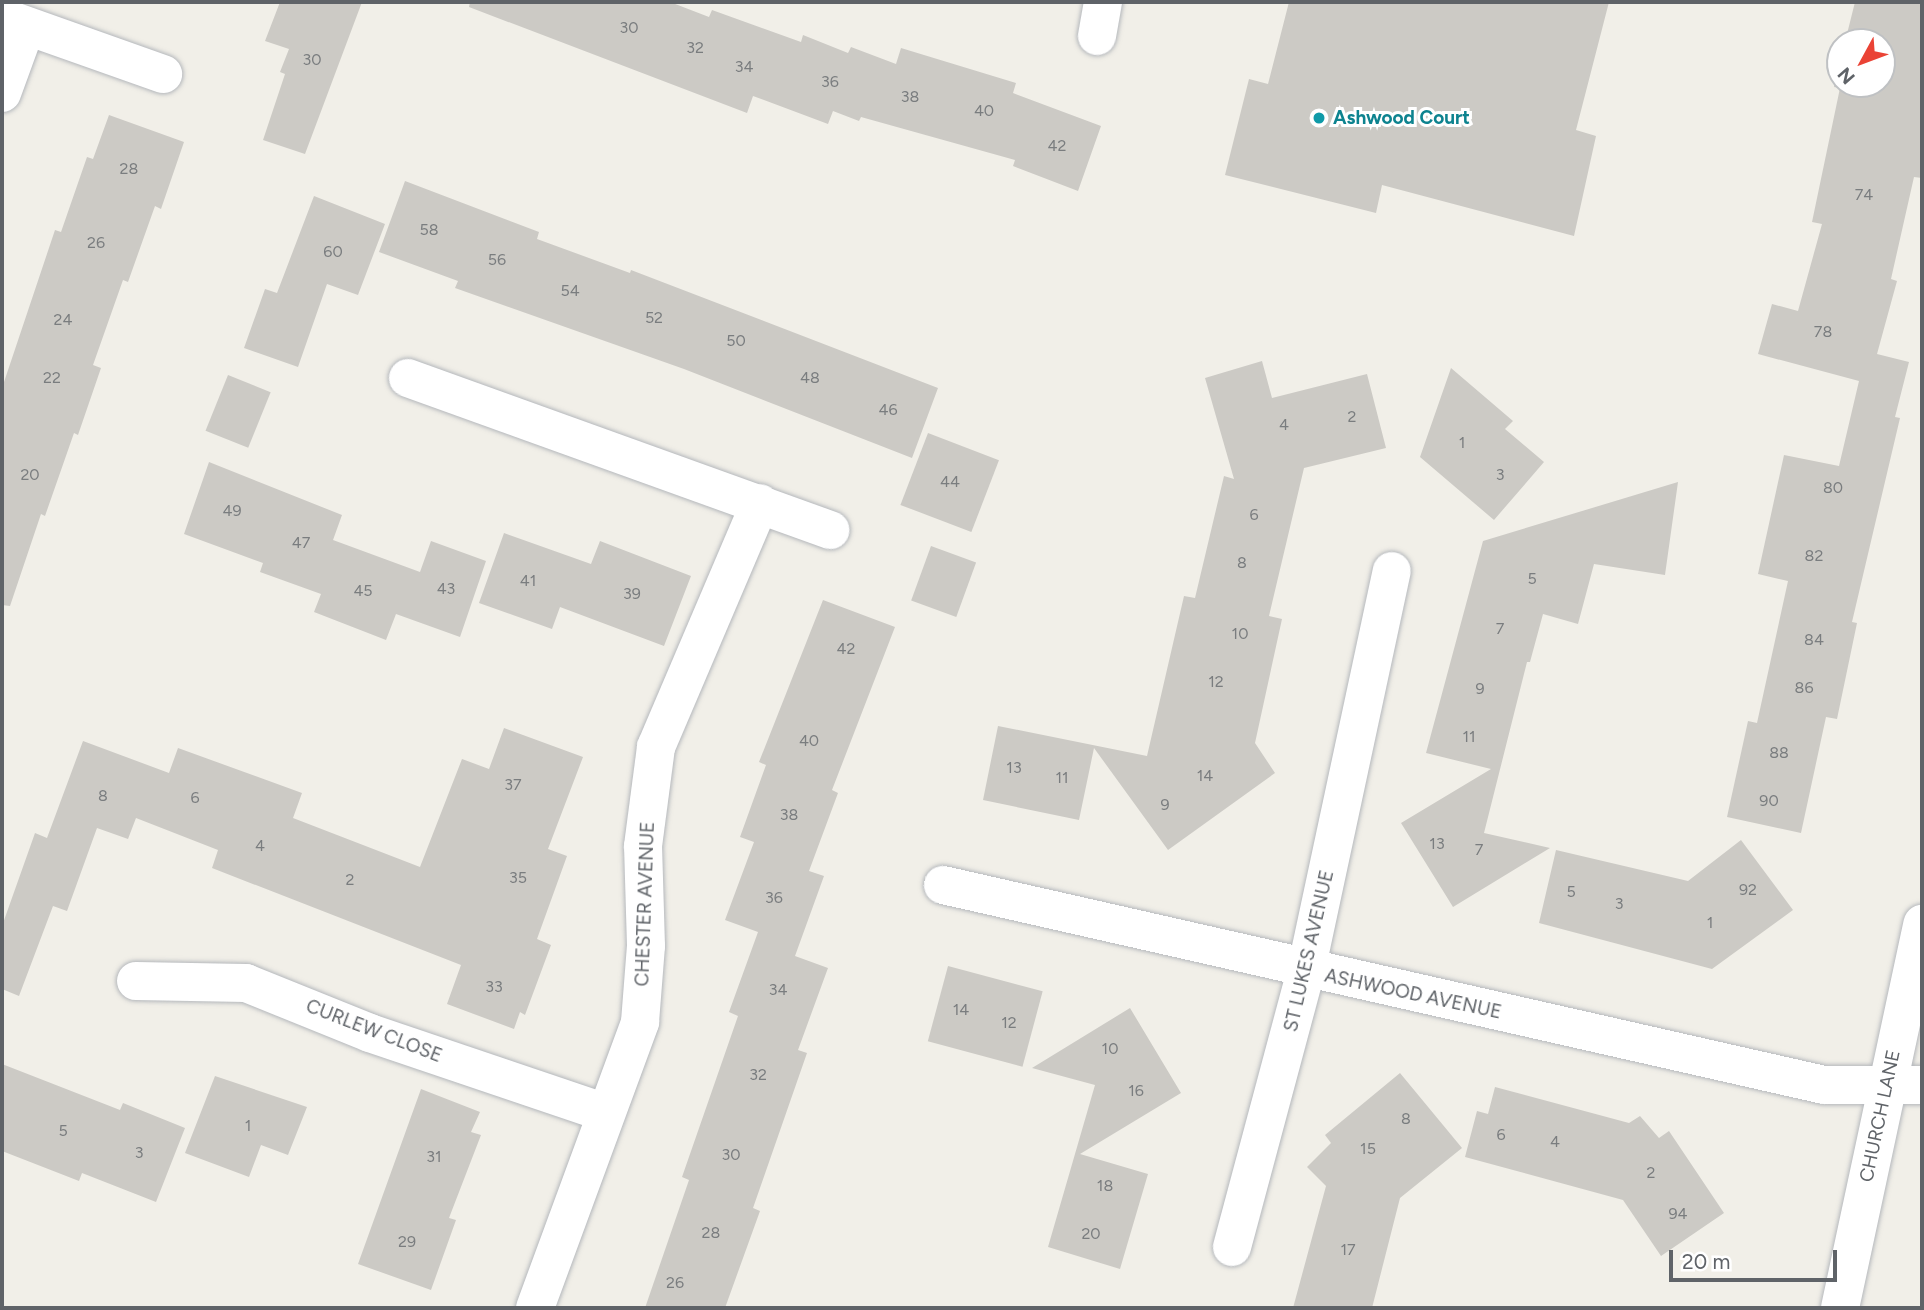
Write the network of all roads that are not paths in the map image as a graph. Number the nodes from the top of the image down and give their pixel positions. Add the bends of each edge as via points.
1 (14, 22) edge
2 (163, 74) dead end
3 (2, 93) edge
4 (408, 378) dead end
5 (761, 503) junction
6 (830, 530) dead end
7 (1392, 570) dead end
8 (943, 885) dead end
9 (1922, 924) edge
10 (1306, 971) junction
11 (136, 981) dead end
12 (1904, 1086) edge
13 (606, 1112) junction
14 (1232, 1247) dead end
15 (535, 1308) edge
16 (1840, 1308) edge

1 - 2 street
1 - 3 street
4 - 5 street
5 - 6 street
5 - 13 street, CHESTER AVENUE via 656,747 643,846 646,946 640,1022
7 - 10 street, ST LUKES AVENUE
8 - 10 street, ASHWOOD AVENUE
9 - 12 street, CHURCH LANE
10 - 12 street, ASHWOOD AVENUE via 1824,1085
10 - 14 street, ST LUKES AVENUE
11 - 13 street, CURLEW CLOSE via 246,984 370,1033
12 - 16 street, CHURCH LANE
13 - 15 street, CHESTER AVENUE

